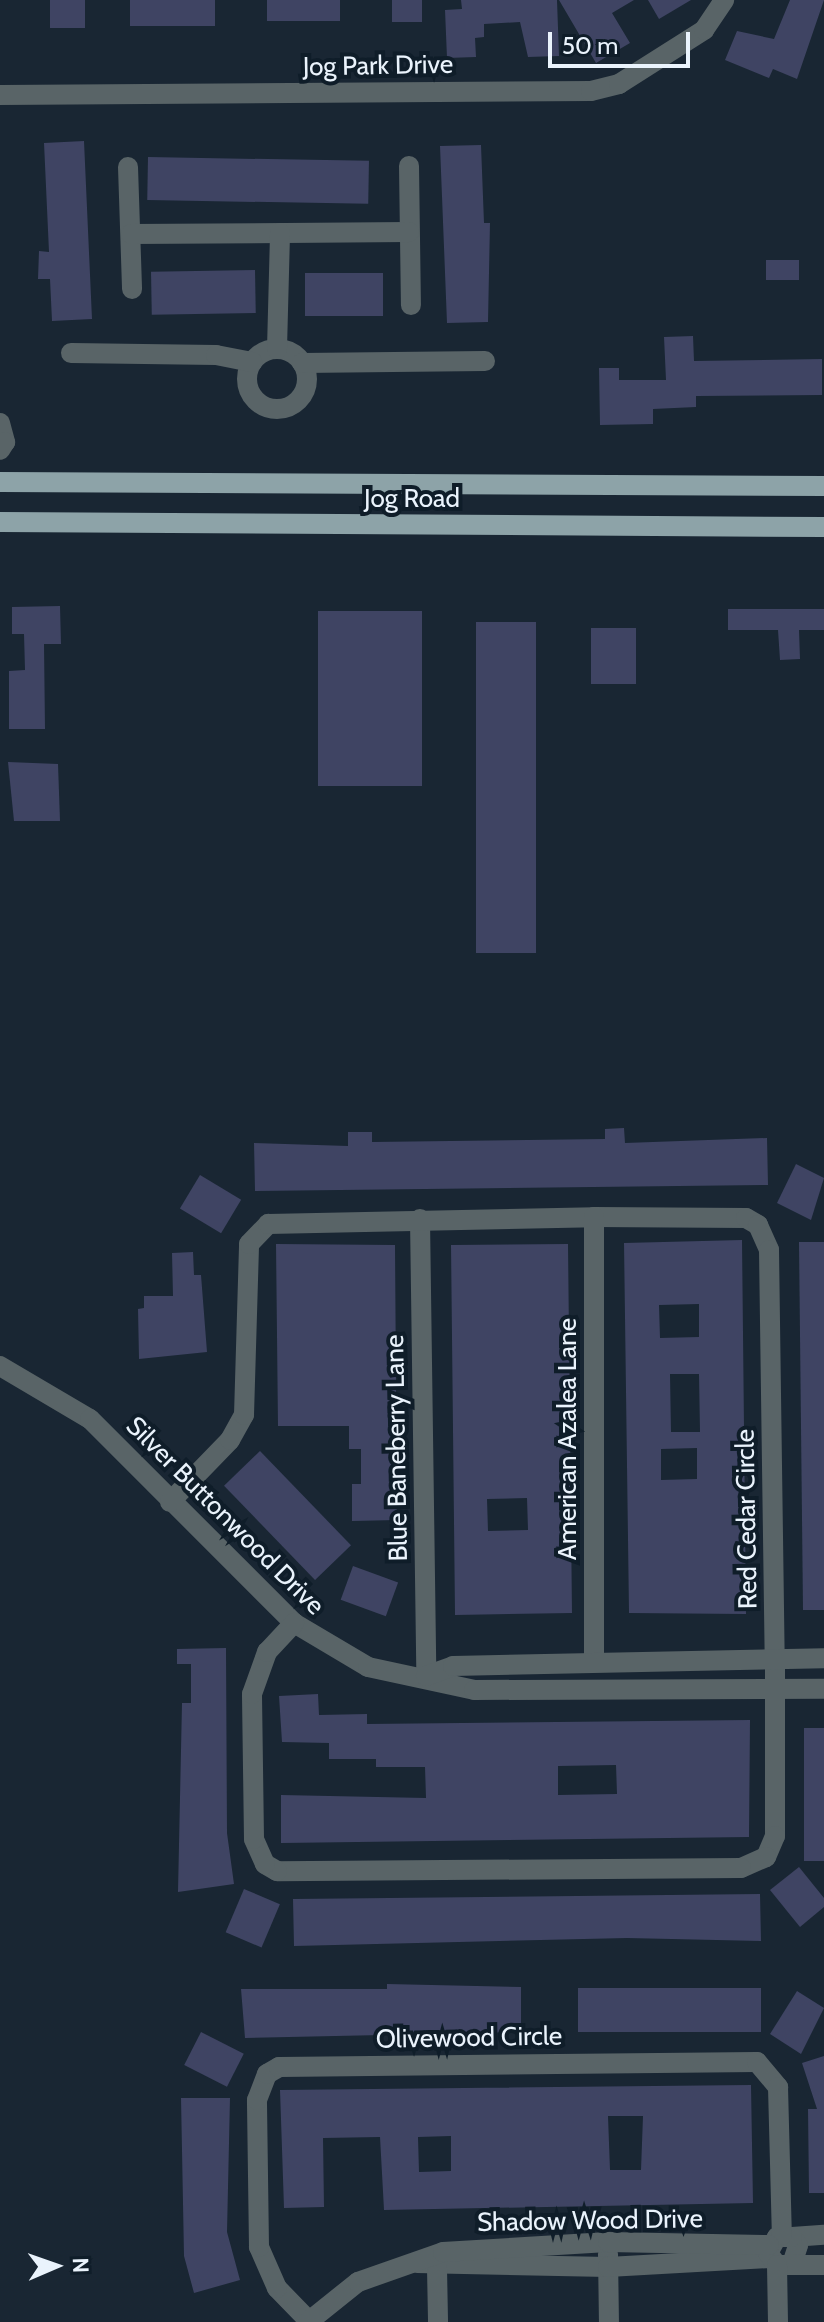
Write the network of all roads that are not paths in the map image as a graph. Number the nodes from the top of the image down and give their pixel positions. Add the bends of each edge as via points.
1 (724, 0) edge
2 (0, 95) edge
3 (409, 166) dead end
4 (128, 167) dead end
5 (409, 232) junction
6 (280, 233) junction
7 (131, 234) junction
8 (132, 289) dead end
9 (411, 305) dead end
10 (277, 349) junction
11 (71, 353) dead end
12 (485, 361) dead end
13 (252, 362) junction
14 (302, 363) junction
15 (0, 423) edge
16 (0, 450) edge
17 (0, 482) edge
18 (824, 486) edge
19 (0, 522) edge
20 (824, 527) edge
21 (594, 1217) junction
22 (420, 1219) junction
23 (0, 1366) edge
24 (170, 1502) junction
25 (294, 1623) junction
26 (824, 1658) edge
27 (775, 1659) junction
28 (594, 1660) junction
29 (426, 1676) junction
30 (775, 1689) junction
31 (824, 1689) edge
32 (824, 2235) edge
33 (608, 2242) junction
34 (781, 2251) junction
35 (413, 2262) junction
36 (824, 2265) edge
37 (608, 2267) junction
38 (437, 2268) junction
39 (308, 2322) edge
40 (438, 2322) edge
41 (609, 2322) edge
42 (778, 2322) edge

1 - 2 street, Jog Park Drive via 704,30 619,84 591,91
3 - 5 street
4 - 7 street
5 - 6 street
5 - 9 street
6 - 7 street
6 - 10 street
7 - 8 street
10 - 13 street
10 - 14 street
11 - 13 street via 216,355
12 - 14 street
13 - 14 street via 248,391 261,406 280,410 304,393
15 - 16 street via 5,442
17 - 18 main road, Jog Road
19 - 20 main road, Jog Road
21 - 22 street, Red Cedar Circle
21 - 27 street, Red Cedar Circle via 746,1218 766,1236
21 - 28 street, American Azalea Lane
22 - 24 street, Red Cedar Circle via 281,1221 256,1232 249,1244 244,1415 230,1440
22 - 29 street, Blue Baneberry Lane
23 - 24 street, Silver Buttonwood Drive via 90,1419
24 - 25 street, Silver Buttonwood Drive
25 - 29 street, Silver Buttonwood Drive via 368,1667
25 - 30 street, Red Cedar Circle via 267,1652 252,1694 254,1839 265,1864 277,1871 755,1865 775,1836
26 - 27 street, Silver Buttonwood Drive
27 - 28 street, Silver Buttonwood Drive
27 - 30 street, Red Cedar Circle
28 - 29 street, Silver Buttonwood Drive via 453,1666
29 - 30 street, Silver Buttonwood Drive via 474,1690
30 - 31 street, Silver Buttonwood Drive
32 - 34 street, Shadow Wood Drive
33 - 34 street, Shadow Wood Drive
33 - 35 street, Shadow Wood Drive via 443,2252
33 - 37 street
34 - 36 street
34 - 37 street, Shadow Wood Drive
34 - 39 street, Olivewood Circle via 778,2087 757,2062 279,2067 267,2074 257,2100 259,2247 277,2288
34 - 42 street, Olivewood Circle
35 - 38 street, Shadow Wood Drive
35 - 39 street, Shadow Wood Drive via 358,2282
37 - 38 street, Shadow Wood Drive
37 - 41 street
38 - 40 street

